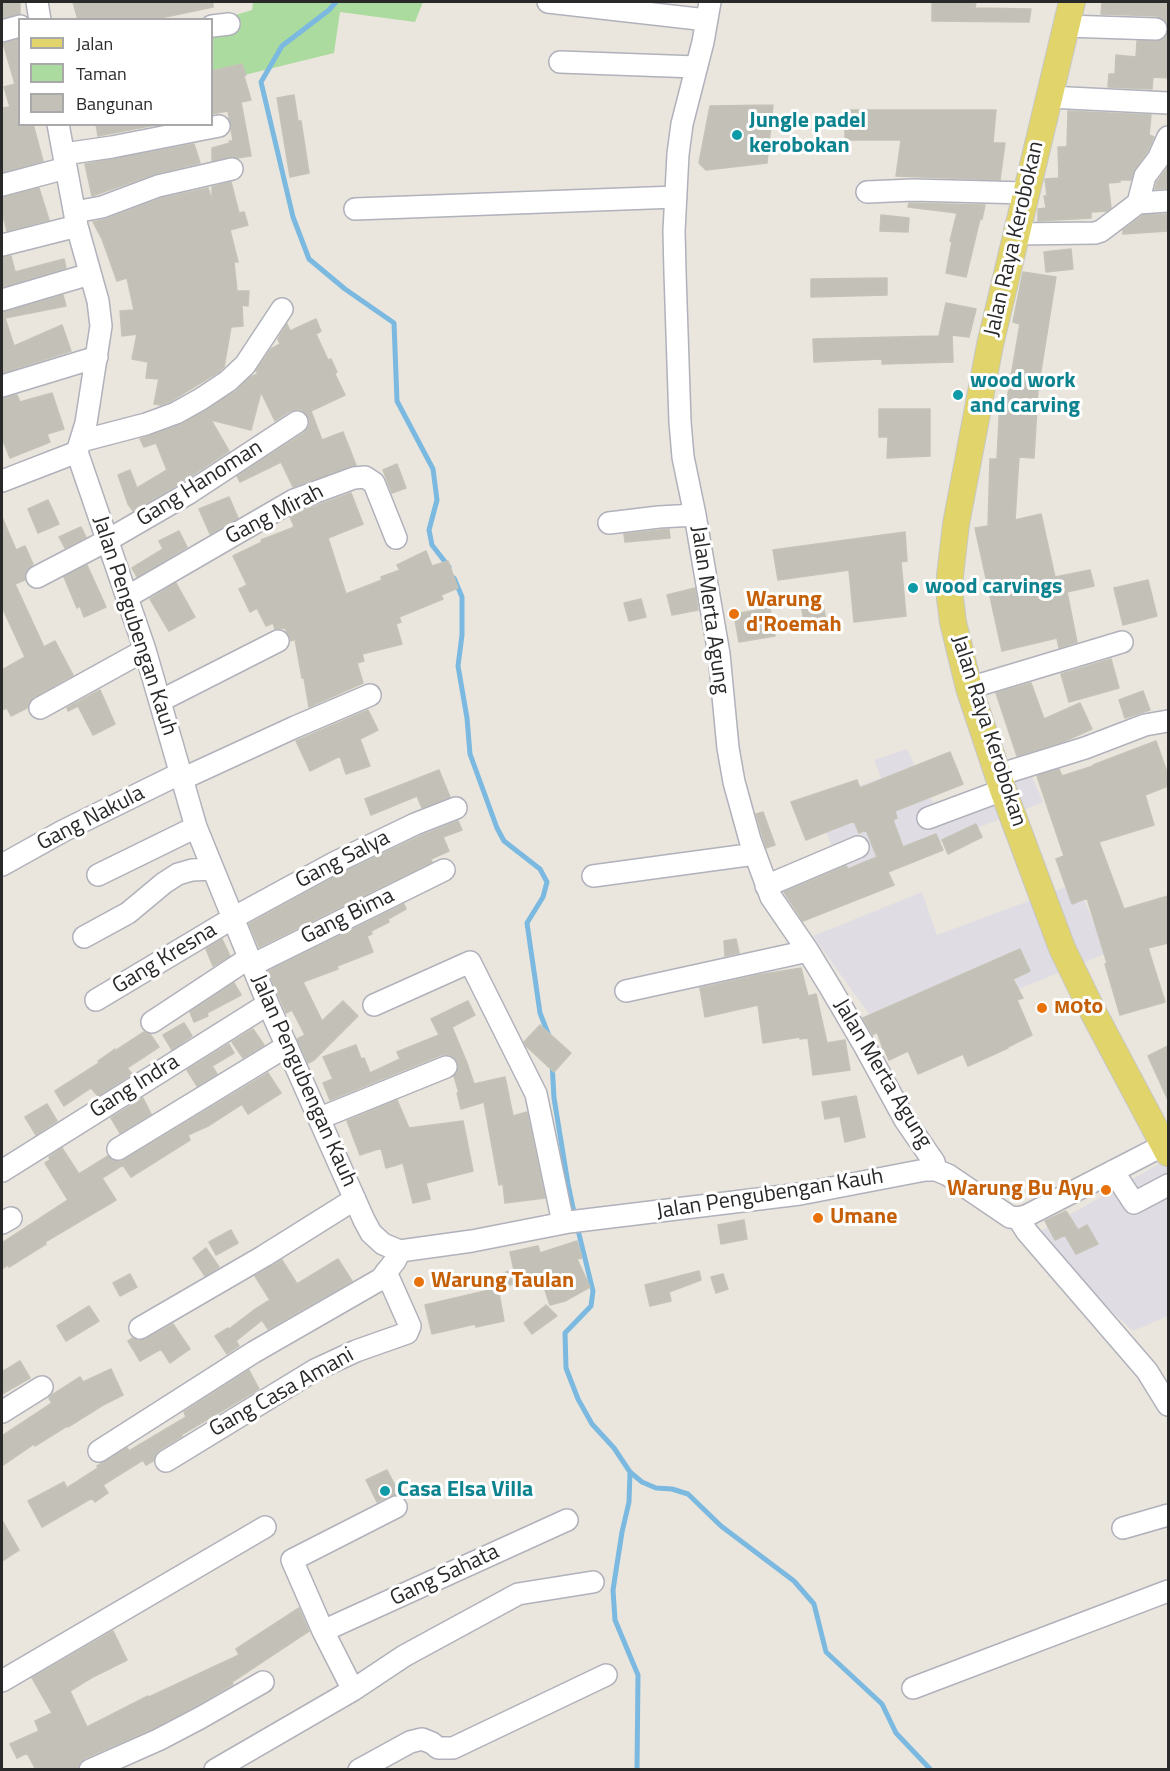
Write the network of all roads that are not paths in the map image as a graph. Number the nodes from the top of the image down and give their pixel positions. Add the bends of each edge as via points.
1 (37, 2) edge
2 (548, 2) edge
3 (709, 11) edge
4 (1069, 14) edge
5 (40, 18) edge
6 (18, 27) edge
7 (1156, 28) dead end
8 (2, 31) edge
9 (561, 62) dead end
10 (696, 67) junction
11 (1049, 96) junction
12 (1168, 103) edge
13 (58, 126) edge
14 (219, 126) dead end
15 (1168, 137) edge
16 (65, 161) junction
17 (231, 169) dead end
18 (2, 185) edge
19 (867, 192) dead end
20 (1026, 193) junction
21 (676, 196) junction
22 (1168, 201) edge
23 (1138, 203) junction
24 (355, 209) dead end
25 (76, 219) junction
26 (1016, 234) junction
27 (2, 245) edge
28 (90, 274) junction
29 (2, 300) edge
30 (282, 309) dead end
31 (97, 357) junction
32 (2, 386) edge
33 (297, 422) dead end
34 (79, 447) junction
35 (2, 481) edge
36 (695, 515) junction
37 (609, 523) dead end
38 (396, 538) dead end
39 (108, 540) junction
40 (37, 577) dead end
41 (127, 597) junction
42 (278, 641) dead end
43 (1122, 642) dead end
44 (145, 650) junction
45 (969, 688) junction
46 (370, 695) dead end
47 (160, 701) junction
48 (40, 708) dead end
49 (1168, 721) edge
50 (181, 776) junction
51 (1001, 783) junction
52 (456, 808) dead end
53 (928, 818) dead end
54 (196, 827) junction
55 (858, 848) dead end
56 (755, 854) junction
57 (2, 865) edge
58 (213, 869) junction
59 (444, 870) dead end
60 (98, 875) dead end
61 (593, 876) dead end
62 (766, 886) junction
63 (233, 918) junction
64 (84, 937) dead end
65 (808, 951) junction
66 (251, 962) junction
67 (626, 991) dead end
68 (96, 1000) dead end
69 (268, 1004) junction
70 (374, 1005) dead end
71 (152, 1022) dead end
72 (287, 1046) junction
73 (446, 1067) dead end
74 (320, 1118) junction
75 (118, 1149) dead end
76 (1166, 1149) edge
77 (936, 1170) junction
78 (2, 1171) edge
79 (1113, 1171) junction
80 (1168, 1185) edge
81 (355, 1199) junction
82 (1018, 1218) junction
83 (573, 1221) junction
84 (399, 1251) junction
85 (386, 1272) junction
86 (140, 1328) dead end
87 (42, 1387) dead end
88 (1168, 1405) edge
89 (2, 1412) edge
90 (99, 1451) dead end
91 (166, 1461) dead end
92 (396, 1507) dead end
93 (1168, 1515) edge
94 (567, 1520) dead end
95 (266, 1527) dead end
96 (1124, 1527) dead end
97 (593, 1582) dead end
98 (1168, 1591) edge
99 (323, 1631) junction
100 (606, 1675) dead end
101 (2, 1681) edge
102 (263, 1682) dead end
103 (913, 1688) dead end
104 (353, 1690) junction
105 (90, 1770) edge
106 (215, 1770) edge
107 (359, 1770) edge

1 - 5 street
2 - 3 street
3 - 10 street, Jalan Merta Agung
4 - 7 street
4 - 11 main road, Jalan Raya Kerobokan
6 - 8 street
9 - 10 street
10 - 21 street, Jalan Merta Agung via 682,124
11 - 12 street
11 - 20 main road, Jalan Raya Kerobokan
13 - 16 street
14 - 16 street via 112,147
15 - 23 street via 1145,176
16 - 18 street
16 - 25 street
17 - 25 street via 158,186
19 - 20 street
20 - 26 main road, Jalan Raya Kerobokan
21 - 24 street
21 - 36 street, Jalan Merta Agung via 680,422
22 - 23 street
23 - 26 street via 1101,231
25 - 27 street
25 - 28 street
26 - 45 main road, Jalan Raya Kerobokan via 990,345 952,548 950,598
28 - 29 street
28 - 31 street via 100,315
30 - 34 street via 245,365 228,381 176,413
31 - 32 street
31 - 34 street
33 - 39 street, Gang Hanoman via 205,483
34 - 35 street
34 - 39 street, Jalan Pengubengan Kauh
36 - 37 street
36 - 56 street, Jalan Merta Agung via 719,654 734,782
38 - 41 street, Gang Mirah via 374,483 365,477 354,478 294,500
39 - 40 street, Gang Hanoman
39 - 41 street, Jalan Pengubengan Kauh
41 - 44 street, Jalan Pengubengan Kauh
42 - 47 street
43 - 45 street
44 - 47 street, Jalan Pengubengan Kauh
44 - 48 street
45 - 51 main road, Jalan Raya Kerobokan
46 - 50 street, Gang Nakula
47 - 50 street, Jalan Pengubengan Kauh
49 - 51 street via 1145,725
50 - 54 street, Jalan Pengubengan Kauh
50 - 57 street, Gang Nakula via 63,831
51 - 53 street
51 - 76 main road, Jalan Raya Kerobokan via 1062,948
52 - 63 street, Gang Salya via 333,863
54 - 58 street, Jalan Pengubengan Kauh
54 - 60 street
55 - 62 street
56 - 61 street
56 - 62 street, Jalan Merta Agung
58 - 63 street, Jalan Pengubengan Kauh
58 - 64 street via 178,874 128,913
59 - 66 street, Gang Bima
62 - 65 street, Jalan Merta Agung
63 - 66 street, Jalan Pengubengan Kauh
63 - 68 street, Gang Kresna
65 - 67 street
65 - 77 street, Jalan Merta Agung
66 - 69 street, Jalan Pengubengan Kauh
66 - 71 street, Gang Kresna
69 - 72 street, Jalan Pengubengan Kauh
69 - 78 street, Gang Indra
70 - 83 street via 470,962 536,1094
72 - 74 street, Jalan Pengubengan Kauh
72 - 75 street
73 - 74 street
74 - 81 street, Jalan Pengubengan Kauh
76 - 79 street
77 - 82 street via 1010,1217
77 - 83 street, Jalan Pengubengan Kauh via 800,1194
79 - 80 street via 1134,1203
79 - 82 street
81 - 84 street, Jalan Pengubengan Kauh via 371,1233
81 - 86 street
82 - 88 street via 1147,1371
83 - 84 street, Jalan Pengubengan Kauh
84 - 85 street
85 - 90 street via 381,1279 254,1352
85 - 91 street, Gang Casa Amani via 410,1326 407,1333 315,1370
87 - 89 street
92 - 99 street via 292,1560
93 - 96 street
94 - 99 street, Gang Sahata
95 - 101 street
97 - 104 street via 518,1594 404,1656
98 - 103 street
99 - 104 street
100 - 107 street via 453,1748 438,1748 422,1739
102 - 105 street via 158,1740
104 - 106 street

